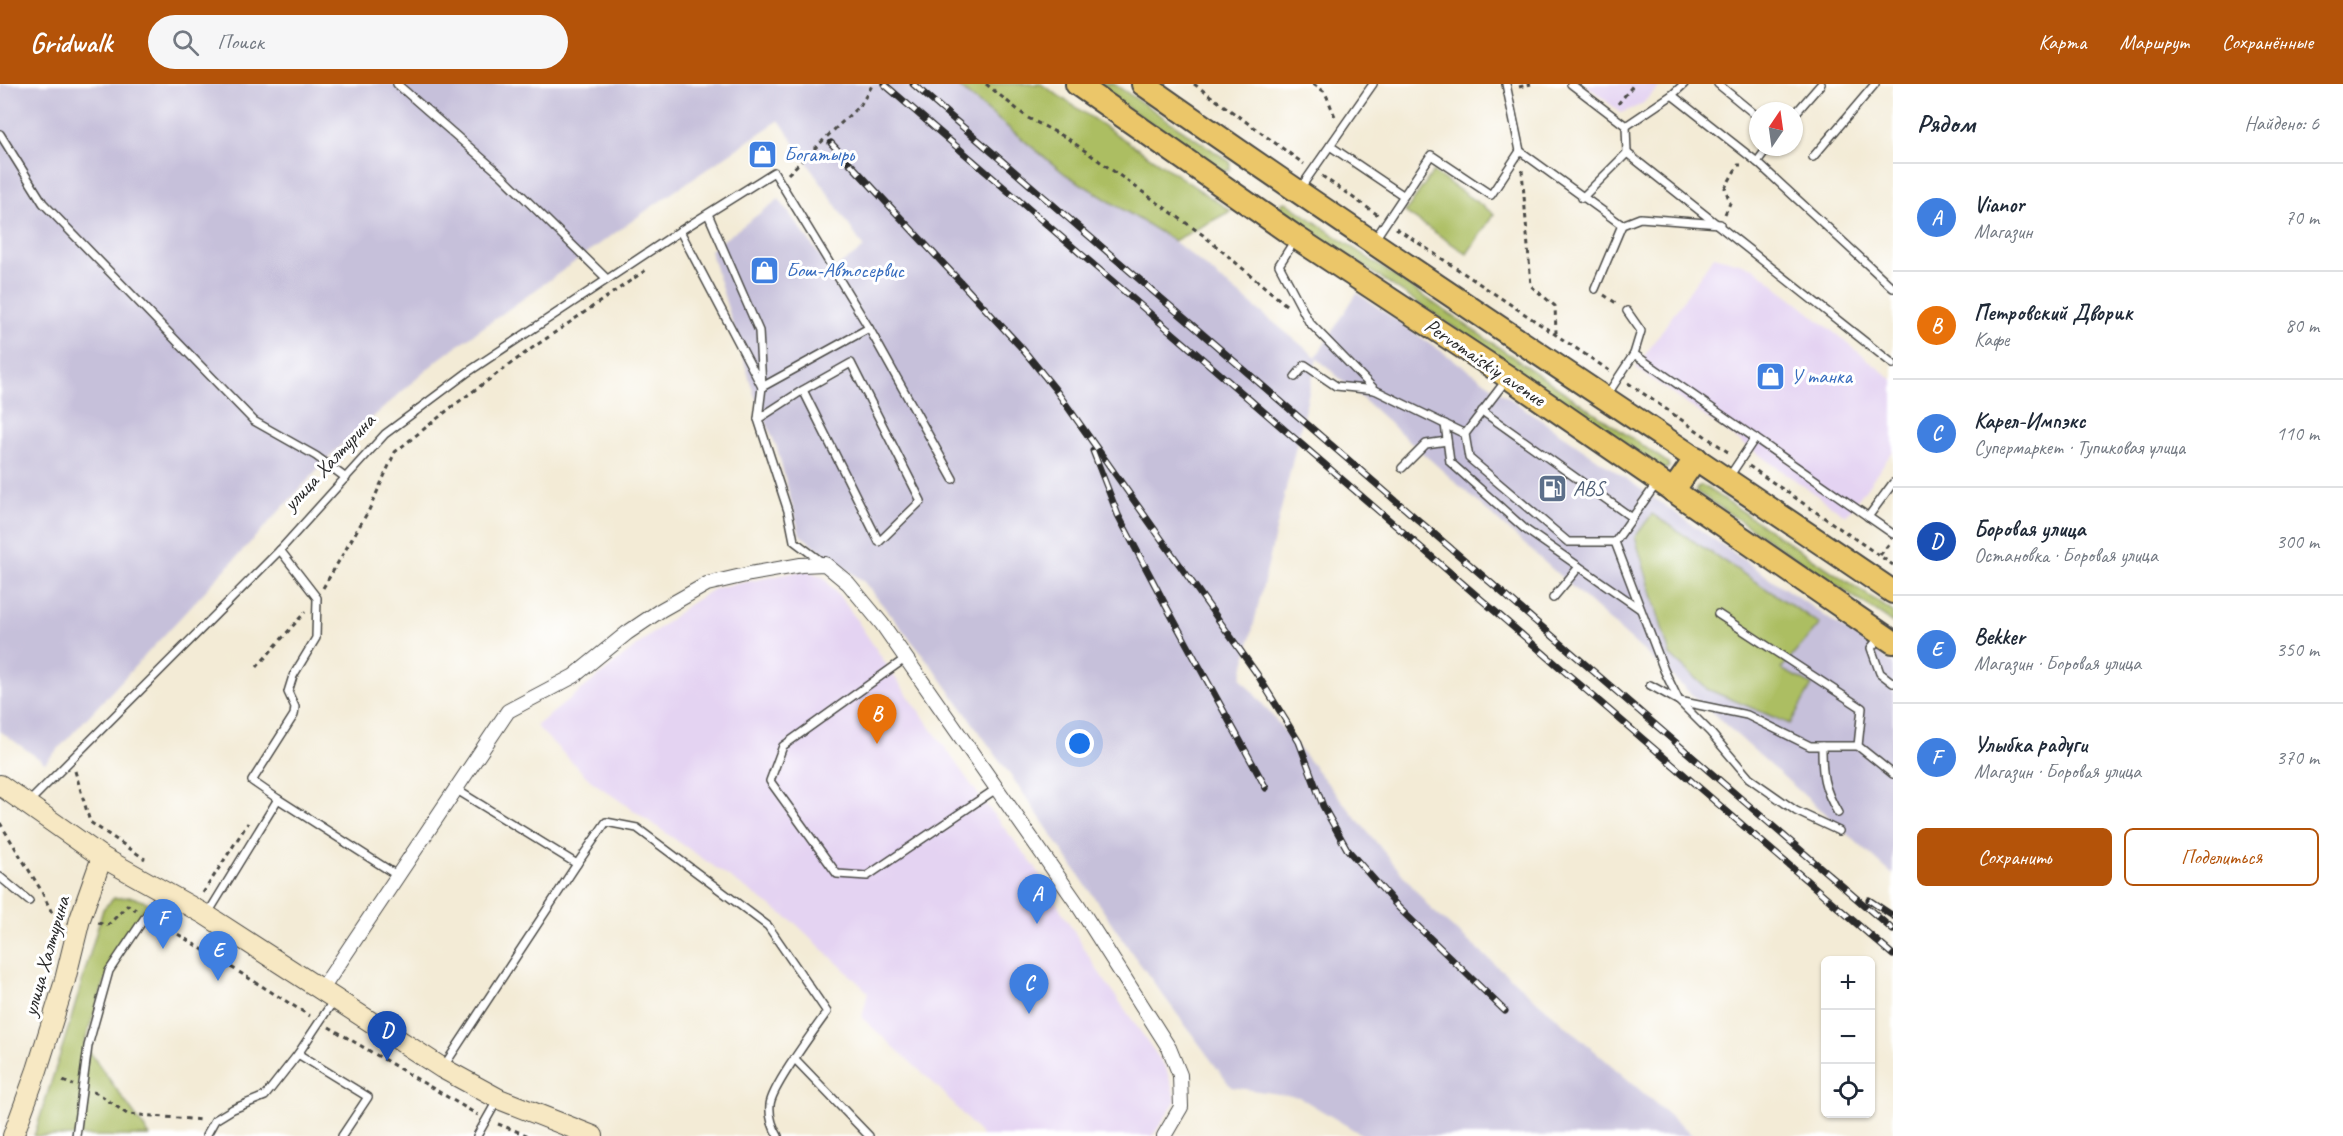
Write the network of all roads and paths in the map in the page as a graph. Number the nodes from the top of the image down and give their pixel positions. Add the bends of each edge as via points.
1 (397, 84) edge
2 (873, 84) edge
3 (986, 84) edge
4 (1077, 84) edge
5 (1143, 84) edge
6 (1194, 84) edge
7 (1313, 84) edge
8 (1373, 84) edge
9 (1506, 84) edge
10 (1571, 84) edge
11 (1635, 84) edge
12 (1684, 84) edge
13 (1718, 84) edge
14 (1821, 84) edge
15 (1875, 84) edge
16 (1672, 95) junction
17 (1610, 98) dead end
18 (1803, 105) edge
19 (1749, 110) edge
20 (1626, 126) junction
21 (1341, 130) junction
22 (0, 134) edge
23 (1330, 146) junction
24 (1520, 152) junction
25 (1627, 153) junction
26 (1761, 156) edge
27 (1813, 157) dead end
28 (1757, 162) junction
29 (1313, 170) junction
30 (1269, 172) junction
31 (781, 181) junction
32 (1298, 192) junction
33 (1404, 196) junction
34 (1582, 198) junction
35 (1248, 204) junction
36 (708, 214) junction
37 (1387, 221) junction
38 (1720, 224) junction
39 (1622, 225) junction
40 (680, 231) junction
41 (1296, 238) junction
42 (1372, 243) junction
43 (646, 270) dead end
44 (607, 279) junction
45 (1893, 288) edge
46 (1595, 289) joint
47 (1626, 311) joint
48 (1309, 322) junction
49 (869, 328) junction
50 (1556, 333) junction
51 (1634, 354) junction
52 (1893, 364) edge
53 (1508, 376) junction
54 (1295, 377) dead end
55 (1618, 377) junction
56 (762, 387) junction
57 (803, 390) junction
58 (1375, 390) junction
59 (1605, 397) junction
60 (1482, 411) junction
61 (758, 419) junction
62 (1445, 424) junction
63 (1465, 434) junction
64 (1755, 438) junction
65 (1447, 441) junction
66 (1696, 458) junction
67 (1740, 460) junction
68 (1402, 468) dead end
69 (346, 478) junction
70 (954, 479) dead end
71 (1728, 479) junction
72 (1893, 483) edge
73 (1666, 485) junction
74 (1631, 517) junction
75 (1868, 517) junction
76 (1893, 536) edge
77 (1615, 542) junction
78 (280, 550) junction
79 (1880, 556) junction
80 (825, 564) junction
81 (1893, 565) edge
82 (1579, 567) junction
83 (1893, 592) edge
84 (317, 598) junction
85 (1552, 598) dead end
86 (1640, 609) junction
87 (1718, 614) dead end
88 (1888, 638) edge
89 (906, 658) junction
90 (257, 666) dead end
91 (1893, 683) edge
92 (1650, 685) dead end
93 (1679, 701) junction
94 (1822, 746) junction
95 (1858, 746) junction
96 (72, 760) junction
97 (1893, 774) edge
98 (0, 785) edge
99 (996, 789) junction
100 (456, 790) junction
101 (278, 799) junction
102 (28, 804) junction
103 (1838, 813) dead end
104 (249, 820) dead end
105 (0, 823) edge
106 (1839, 831) dead end
107 (102, 857) junction
108 (146, 859) dead end
109 (577, 864) junction
110 (398, 876) junction
111 (0, 877) edge
112 (164, 890) junction
113 (202, 895) dead end
114 (29, 901) dead end
115 (206, 915) junction
116 (80, 919) junction
117 (108, 925) dead end
118 (169, 928) dead end
119 (329, 993) junction
120 (319, 1021) junction
121 (298, 1054) junction
122 (795, 1059) junction
123 (442, 1068) junction
124 (63, 1081) dead end
125 (81, 1088) junction
126 (499, 1099) junction
127 (215, 1120) junction
128 (488, 1120) junction
129 (13, 1136) edge
130 (76, 1136) edge
131 (206, 1136) edge
132 (342, 1136) edge
133 (477, 1136) edge
134 (529, 1136) edge
135 (593, 1136) edge
136 (778, 1136) edge
137 (869, 1136) edge
138 (1164, 1136) edge

1 - 44 lane via 500,174
2 - 31 path via 861,104
3 - 48 path via 1028,117 1067,138 1203,235
4 - 35 main road, Pervomaiskiy avenue
5 - 30 main road, Pervomaiskiy avenue
6 - 29 path
7 - 21 path via 1325,92
8 - 21 lane
9 - 24 lane
10 - 20 lane
11 - 17 path via 1619,104
12 - 16 lane
13 - 19 lane
14 - 18 lane
15 - 27 lane
16 - 20 lane
16 - 28 lane
20 - 25 lane
21 - 23 lane
22 - 69 lane via 43,203 254,421
23 - 29 lane
23 - 33 lane
24 - 33 lane via 1491,195 1431,155
24 - 34 lane
24 - 50 path via 1531,286 1555,306
25 - 34 lane
25 - 38 lane
26 - 28 lane
28 - 38 path via 1738,165 1725,188 1730,203
28 - 45 lane
29 - 32 lane
29 - 37 path
30 - 32 main road, Pervomaiskiy avenue
30 - 35 main road
31 - 36 lane, улица Халтурина via 774,172
31 - 49 lane
32 - 42 main road, Pervomaiskiy avenue
33 - 37 lane
34 - 39 lane
35 - 41 main road, Pervomaiskiy avenue
36 - 40 lane, улица Халтурина
36 - 56 lane via 759,331
37 - 42 lane
37 - 50 path
38 - 39 lane via 1640,218
38 - 52 lane
39 - 46 lane
40 - 44 lane, улица Халтурина
40 - 56 lane
41 - 48 lane via 1279,265
41 - 53 main road, Pervomaiskiy avenue
42 - 59 main road, Pervomaiskiy avenue
43 - 84 path via 490,379 395,452 369,510
44 - 69 lane, улица Халтурина via 468,372 385,434
46 - 47 path
47 - 51 lane via 1641,331
48 - 58 lane
49 - 56 lane
49 - 70 lane
50 - 55 path
51 - 55 lane
51 - 64 lane
53 - 60 lane
53 - 73 main road, Pervomaiskiy avenue
54 - 58 lane via 1305,365 1336,386
55 - 59 lane
55 - 67 path
56 - 61 lane
57 - 57 lane via 851,363 921,501 879,542
57 - 61 lane
58 - 62 lane
59 - 66 main road, Pervomaiskiy avenue
60 - 63 lane
60 - 74 lane
61 - 80 lane via 794,541
62 - 63 lane
62 - 65 lane
63 - 77 lane via 1469,458 1568,542
64 - 67 lane
64 - 75 lane
65 - 68 lane via 1426,444
65 - 82 lane via 1450,462 1525,529
66 - 71 main road, Pervomaiskiy avenue
66 - 73 main road
67 - 71 lane
67 - 79 path
69 - 78 lane, улица Халтурина
71 - 83 main road, Pervomaiskiy avenue
72 - 75 lane
73 - 74 lane
73 - 88 main road, Pervomaiskiy avenue
74 - 77 lane
75 - 76 lane
76 - 79 path
77 - 86 lane
78 - 84 lane
78 - 96 lane, улица Халтурина
79 - 81 path
80 - 89 street via 848,583
80 - 100 street via 801,564 707,584 661,610 574,676 508,711
82 - 85 lane
82 - 86 lane
84 - 90 path
84 - 101 lane via 316,638 292,676 288,692 294,715 252,781
86 - 93 lane
87 - 95 lane via 1862,708
88 - 91 lane via 1871,648 1880,673
89 - 99 street
89 - 99 lane via 783,746 770,781 837,874 867,876
92 - 93 lane
93 - 94 lane via 1747,715 1810,746
93 - 106 lane via 1749,778 1796,811
94 - 95 lane
94 - 103 lane via 1826,792
95 - 97 lane
96 - 102 lane, улица Халтурина
96 - 108 path via 90,822
98 - 102 main road
99 - 138 street via 1078,905 1169,1048 1180,1075 1181,1107
100 - 109 lane
100 - 110 street
101 - 110 lane
101 - 115 lane
102 - 107 main road
104 - 113 path
105 - 116 path via 52,913
107 - 112 main road
107 - 116 main road, улица Халтурина
109 - 122 lane via 606,822 637,828 768,926 827,1012
109 - 123 lane
110 - 119 street
111 - 114 lane
112 - 115 main road
112 - 125 lane via 108,971
115 - 119 main road
116 - 117 path
116 - 129 main road, улица Халтурина via 64,984
118 - 120 path
119 - 120 lane
119 - 123 main road
120 - 121 lane
120 - 128 path
121 - 127 lane via 265,1096
121 - 132 lane via 368,1098
122 - 136 lane via 770,1102 771,1124
122 - 137 lane
123 - 126 main road
124 - 125 path
125 - 127 path via 99,1094 127,1114
125 - 130 lane
126 - 128 lane
126 - 135 main road
127 - 131 lane
128 - 133 lane
128 - 134 path

